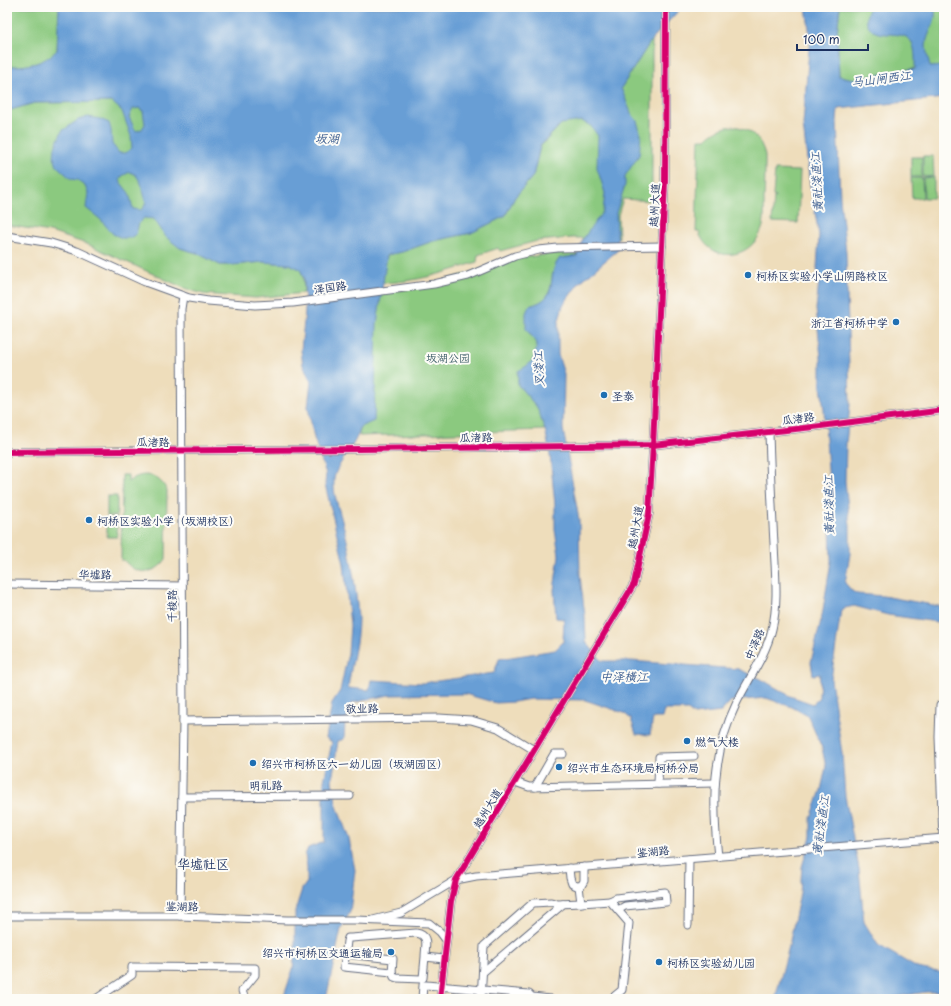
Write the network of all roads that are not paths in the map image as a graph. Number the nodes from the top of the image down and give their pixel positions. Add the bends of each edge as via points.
1 (666, 7) edge
2 (7, 236) edge
3 (662, 246) junction
4 (183, 296) junction
5 (944, 410) edge
6 (769, 432) junction
7 (653, 445) junction
8 (182, 451) junction
9 (7, 452) edge
10 (7, 584) edge
11 (182, 586) junction
12 (944, 705) edge
13 (183, 721) junction
14 (534, 750) junction
15 (563, 754) dead end
16 (694, 756) dead end
17 (515, 782) junction
18 (715, 783) junction
19 (658, 784) junction
20 (535, 787) junction
21 (350, 796) dead end
22 (182, 797) junction
23 (944, 838) edge
24 (718, 856) junction
25 (689, 859) junction
26 (584, 867) junction
27 (569, 868) junction
28 (456, 880) junction
29 (579, 886) junction
30 (610, 901) junction
31 (580, 903) junction
32 (563, 904) junction
33 (618, 910) junction
34 (7, 916) edge
35 (180, 916) junction
36 (373, 920) junction
37 (390, 921) junction
38 (688, 925) dead end
39 (390, 935) junction
40 (446, 940) junction
41 (346, 954) junction
42 (425, 957) junction
43 (444, 959) junction
44 (392, 972) junction
45 (482, 972) junction
46 (441, 986) junction
47 (482, 990) junction
48 (96, 999) edge
49 (245, 999) edge
50 (422, 999) edge
51 (440, 999) edge
52 (480, 999) edge
53 (550, 999) edge
54 (611, 999) edge

1 - 3 street, 越州大道
2 - 4 street, 泽国路 via 52,243 77,251
3 - 4 street, 泽国路 via 558,248 521,254 468,276 434,284 293,303 236,304
3 - 7 street, 越州大道
4 - 8 street, 千梭路
5 - 6 street, 瓜渚路
6 - 7 street, 瓜渚路
6 - 18 street, 中泽路 via 776,580 775,614 766,649 725,730
7 - 8 street, 瓜渚路
7 - 14 street, 越州大道 via 649,514 634,584
8 - 9 street, 瓜渚路
8 - 11 street, 千梭路
10 - 11 street, 华墟路
11 - 13 street, 千梭路
12 - 23 street via 940,705 939,737
13 - 14 street, 敬业路 via 439,718 471,720 498,728
13 - 22 street, 千梭路
14 - 17 street, 越州大道
15 - 20 street via 554,754
16 - 19 street via 659,757
17 - 20 street
17 - 28 street, 越州大道
18 - 19 street
18 - 24 street, 中泽路
19 - 20 street
21 - 22 street, 明礼路
22 - 35 street, 千梭路
23 - 24 street, 鉴湖路
24 - 25 street, 鉴湖路
25 - 26 street, 鉴湖路
25 - 38 street
26 - 27 street, 鉴湖路
26 - 29 street via 584,881 582,886
27 - 28 street, 鉴湖路
27 - 29 street via 572,884
28 - 36 street, 鉴湖路 via 401,913
28 - 40 street, 越州大道
29 - 31 street
30 - 31 street
30 - 33 street
30 - 33 street via 665,892 666,902 625,906
31 - 32 street
32 - 45 street
32 - 45 street via 534,903 484,946
33 - 54 street via 629,923 622,990
34 - 35 street, 鉴湖路
35 - 36 street, 鉴湖路
36 - 37 street
37 - 39 street
37 - 40 street via 429,923
39 - 41 street via 348,938
39 - 42 street via 416,933 424,936
40 - 43 street, 越州大道
41 - 44 street via 393,959
41 - 44 street via 344,967
42 - 43 street
42 - 44 street via 421,979 397,978
43 - 46 street, 越州大道
45 - 47 street
46 - 47 street
46 - 50 street via 423,985
46 - 51 street, 越州大道
47 - 52 street
47 - 53 street via 529,994 532,997
48 - 49 street via 132,975 132,967 255,968 255,976 242,991

